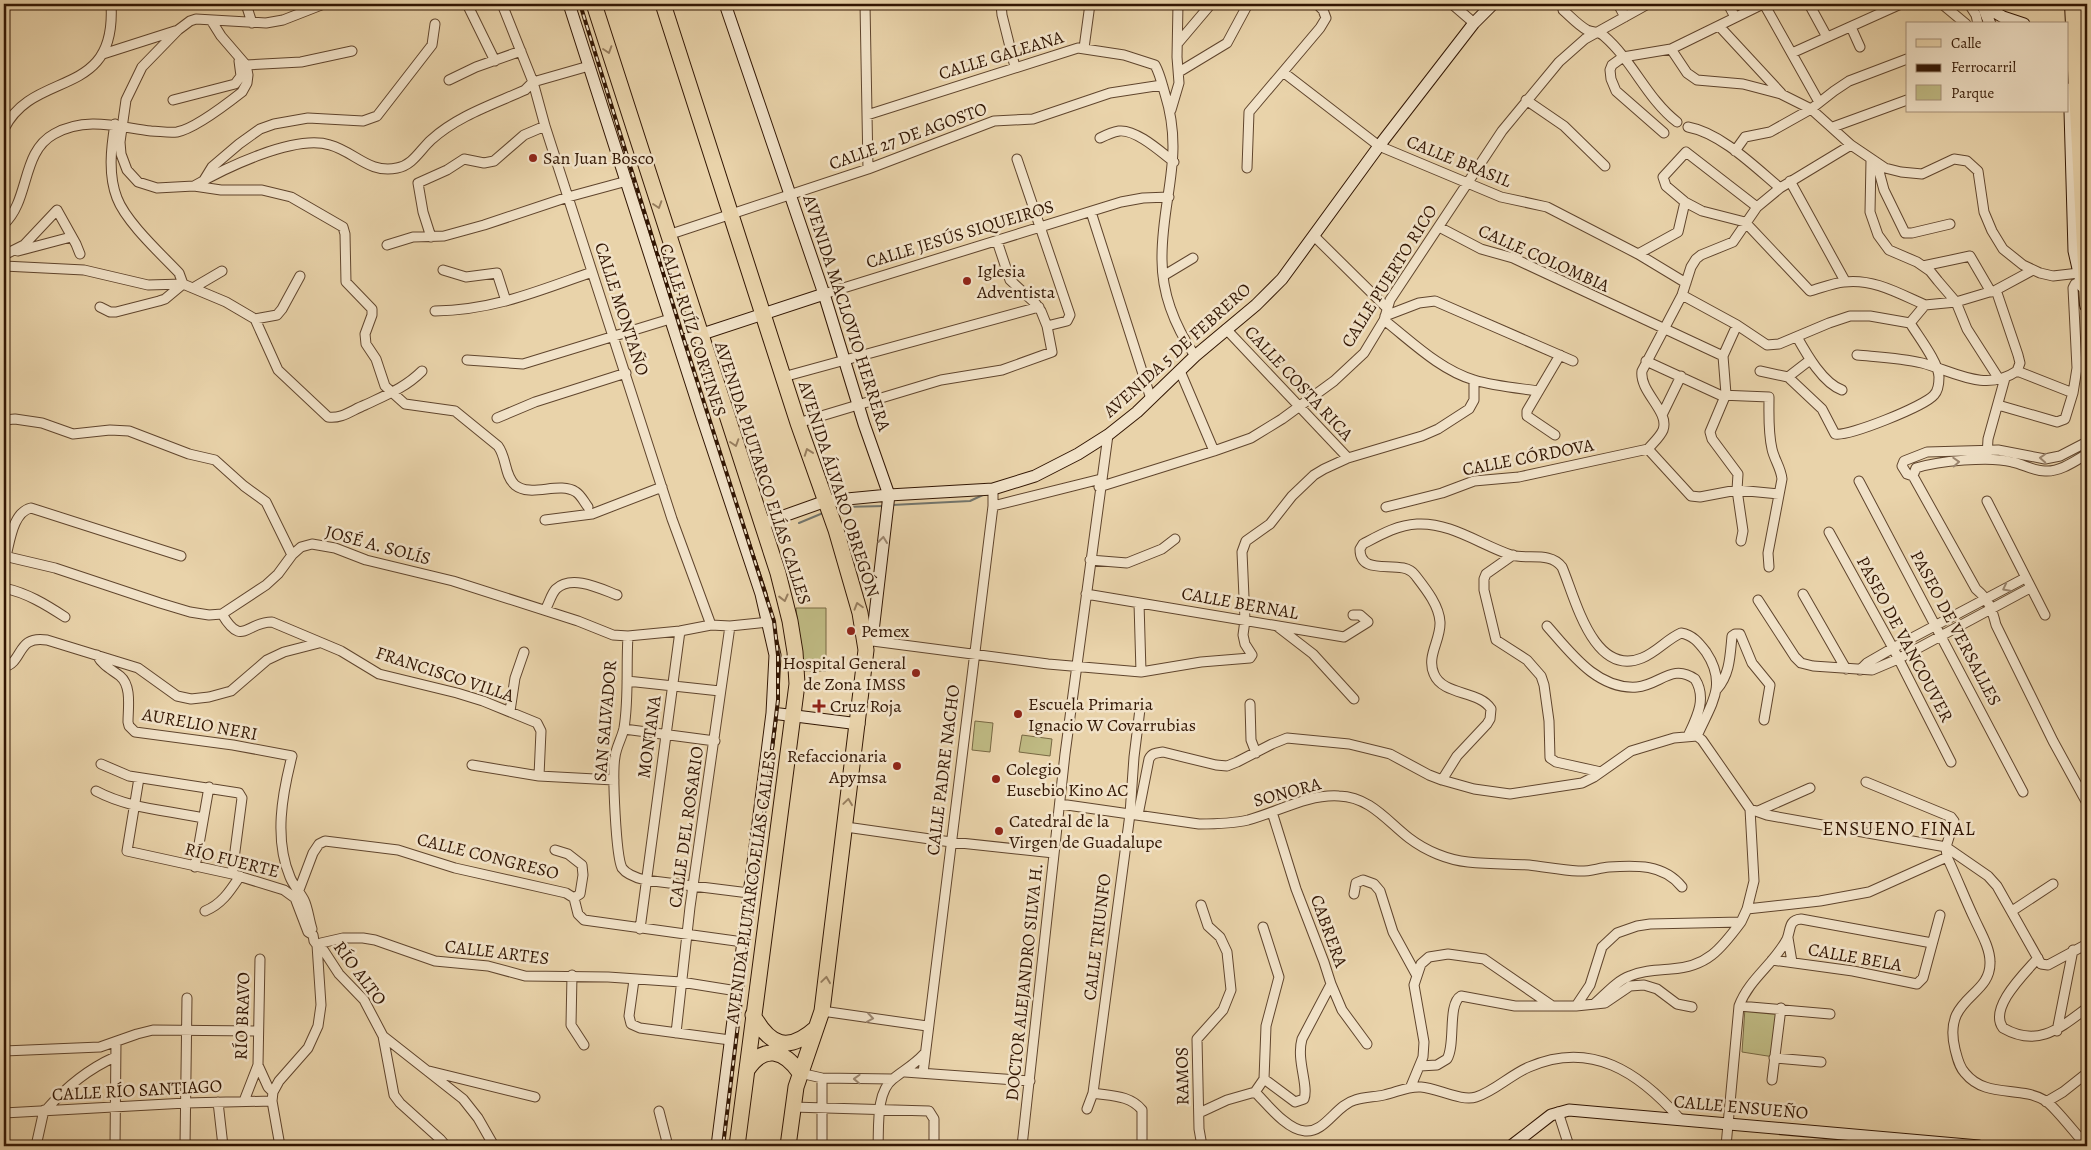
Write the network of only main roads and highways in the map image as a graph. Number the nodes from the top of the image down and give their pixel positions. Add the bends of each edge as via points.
1 (594, 4) edge
2 (663, 4) edge
3 (2072, 4) edge
4 (2082, 4) edge
5 (2078, 27) edge
6 (2081, 95) edge
7 (2080, 190) edge
8 (2087, 304) edge
9 (753, 1015) junction
10 (817, 1027) junction
11 (776, 1048) junction
12 (747, 1070) junction
13 (800, 1073) junction
14 (737, 1146) edge
15 (788, 1146) edge

1 -> 9 highway, AVENIDA PLUTARCO ELÍAS CALLES via 778,573 795,652 797,684
10 -> 2 highway, AVENIDA ÁLVARO OBREGÓN via 822,1011 869,640
3 - 5 main road
4 - 5 main road
5 - 6 main road, bridge
6 - 7 main road
7 - 8 main road
9 - 11 highway
9 - 12 highway, AVENIDA PLUTARCO ELÍAS CALLES
10 - 11 highway via 798,1041
10 - 13 highway, AVENIDA ÁLVARO OBREGÓN
11 - 12 highway via 758,1057
11 - 13 highway
12 - 14 highway, AVENIDA PLUTARCO ELÍAS CALLES
13 - 15 highway, AVENIDA ÁLVARO OBREGÓN

